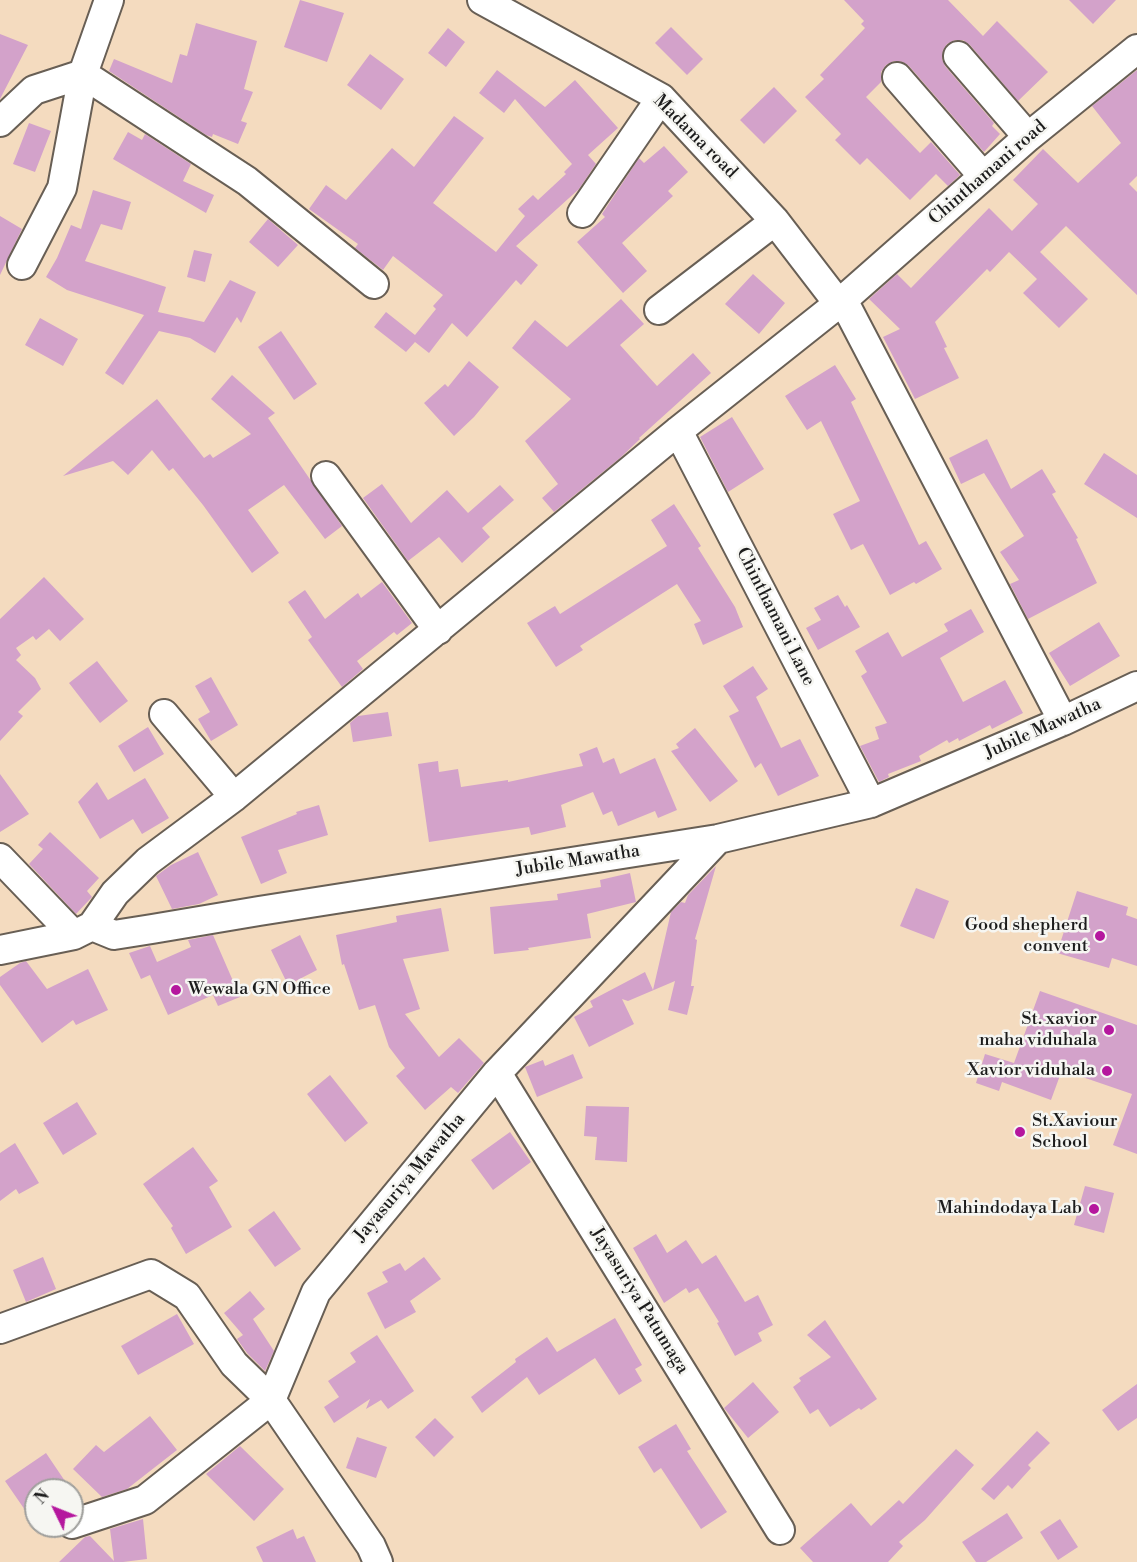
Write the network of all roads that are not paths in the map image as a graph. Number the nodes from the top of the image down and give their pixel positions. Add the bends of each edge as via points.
1 (109, 0) edge
2 (482, 0) edge
3 (1137, 50) edge
4 (958, 56) dead end
5 (83, 74) junction
6 (897, 77) dead end
7 (661, 98) junction
8 (0, 122) edge
9 (1028, 137) junction
10 (983, 176) junction
11 (582, 213) dead end
12 (775, 221) junction
13 (22, 265) dead end
14 (374, 284) dead end
15 (841, 301) junction
16 (659, 309) dead end
17 (678, 431) junction
18 (326, 476) dead end
19 (438, 630) junction
20 (1137, 686) edge
21 (164, 714) dead end
22 (1063, 721) junction
23 (234, 797) junction
24 (871, 803) junction
25 (718, 839) junction
26 (0, 858) edge
27 (83, 930) junction
28 (0, 951) edge
29 (497, 1073) junction
30 (0, 1329) edge
31 (271, 1400) junction
32 (84, 1520) edge
33 (780, 1530) dead end
34 (378, 1562) edge

1 - 5 street
2 - 7 street, Madama road
3 - 9 street, Chinthamani road
4 - 9 street
5 - 8 street via 34,90
5 - 13 street via 62,188
5 - 14 street via 247,181
6 - 10 street
7 - 11 street
7 - 12 street, Madama road
9 - 10 street, Chinthamani road
10 - 15 street, Chinthamani road
12 - 15 street, Madama road
12 - 16 street
15 - 17 street, Chinthamani road
15 - 22 street, Madama road
17 - 19 street, Chinthamani road
17 - 24 street, Chinthamani Lane
18 - 19 street
19 - 23 street, Chinthamani road
20 - 22 street, Jubile Mawatha
21 - 23 street
22 - 24 street, Jubile Mawatha
23 - 27 street, Chinthamani road via 148,861
24 - 25 street, Jubile Mawatha
25 - 27 street, Jubile Mawatha via 142,931 114,934
25 - 29 street, Jayasuriya Mawatha
26 - 27 street
27 - 28 street, Jubile Mawatha
29 - 31 street, Jayasuriya Mawatha via 316,1292
29 - 33 street, Jayasuriya Patumaga
30 - 31 street via 152,1274 187,1296 234,1364
31 - 32 street via 145,1500
31 - 34 street

